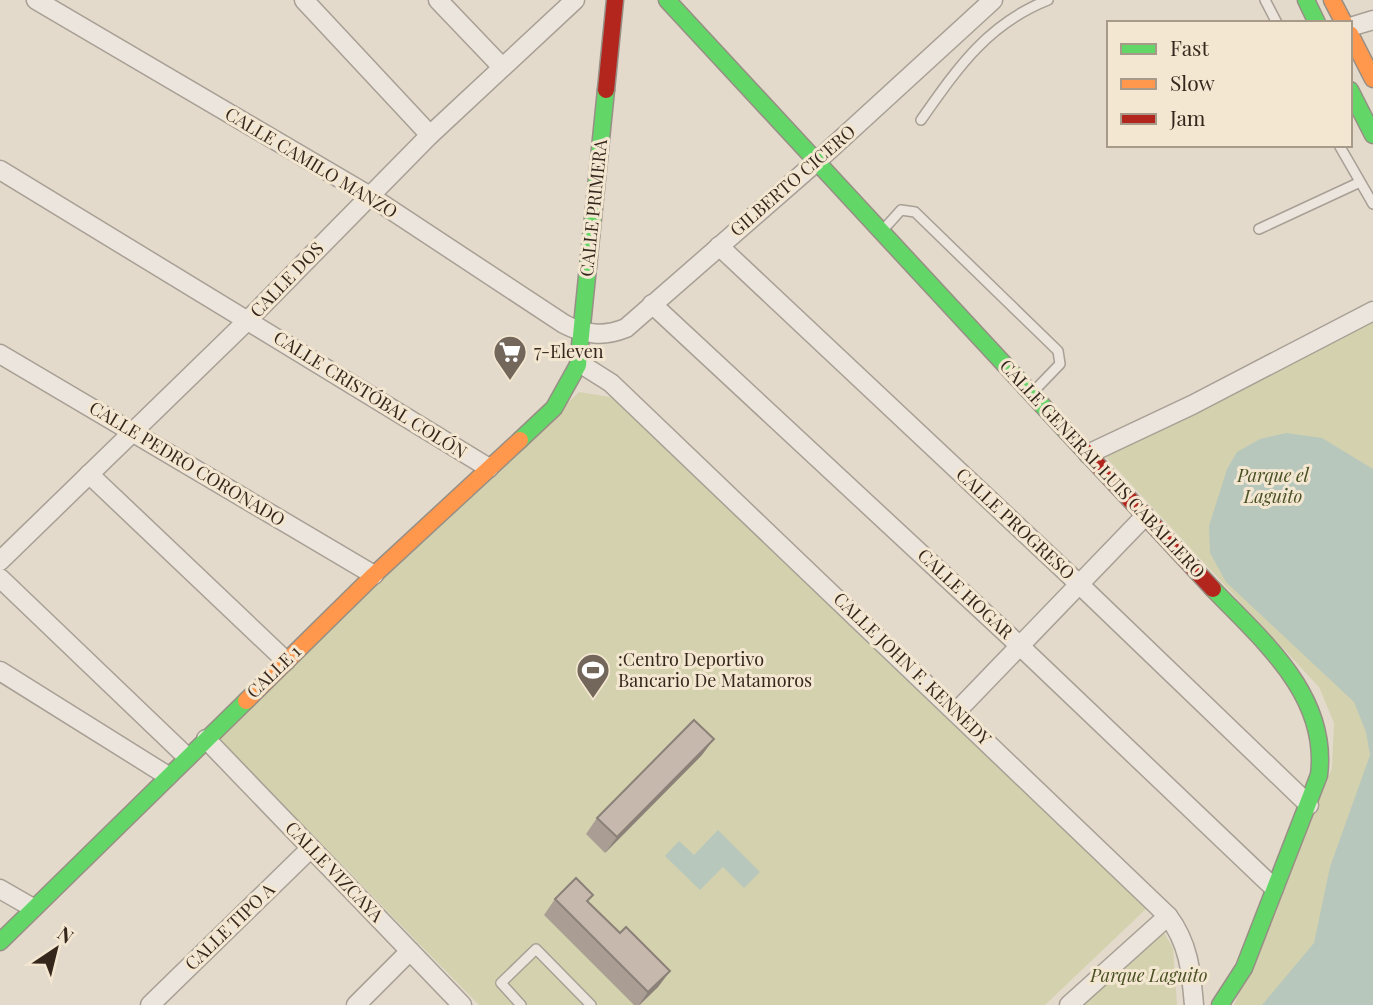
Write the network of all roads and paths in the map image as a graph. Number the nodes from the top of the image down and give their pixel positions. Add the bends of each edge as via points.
1 (36, 0) edge
2 (304, 0) edge
3 (438, 0) edge
4 (575, 0) edge
5 (615, 0) edge
6 (667, 0) edge
7 (993, 0) edge
8 (1048, 0) edge
9 (1265, 0) edge
10 (1306, 0) edge
11 (1332, 0) edge
12 (1373, 20) edge
13 (1275, 21) edge
14 (1316, 21) edge
15 (1343, 21) edge
16 (1352, 26) edge
17 (1352, 38) edge
18 (502, 67) junction
19 (1373, 79) edge
20 (1352, 94) edge
21 (921, 120) dead end
22 (430, 135) junction
23 (1373, 135) edge
24 (1340, 147) edge
25 (815, 163) junction
26 (0, 170) edge
27 (1358, 183) junction
28 (370, 196) junction
29 (1373, 204) edge
30 (1259, 229) dead end
31 (880, 232) junction
32 (719, 246) junction
33 (652, 304) junction
34 (1373, 311) edge
35 (248, 320) junction
36 (581, 333) junction
37 (0, 354) edge
38 (581, 364) junction
39 (1031, 393) junction
40 (133, 431) junction
41 (1088, 454) junction
42 (489, 468) junction
43 (89, 474) junction
44 (1145, 516) junction
45 (0, 561) edge
46 (374, 575) junction
47 (0, 578) edge
48 (1079, 584) junction
49 (1020, 646) junction
50 (286, 661) junction
51 (0, 671) edge
52 (957, 711) junction
53 (206, 739) junction
54 (187, 757) junction
55 (168, 776) junction
56 (1309, 805) junction
57 (312, 848) junction
58 (1274, 888) junction
59 (0, 889) edge
60 (33, 908) junction
61 (1168, 916) junction
62 (0, 942) edge
63 (410, 951) junction
64 (149, 1005) edge
65 (356, 1005) edge
66 (462, 1005) edge
67 (522, 1005) edge
68 (592, 1005) edge
69 (1069, 1005) edge
70 (1194, 1005) edge
71 (1220, 1005) edge

1 - 28 street, CALLE CAMILO MANZO
2 - 22 street
3 - 18 street
4 - 18 street, CALLE DOS
5 - 36 street, CALLE PRIMERA
6 - 25 street, CALLE GENERAL LUIS CABALLERO
7 - 25 street, GILBERTO CICERO
8 - 21 lane via 996,30 965,57
9 - 13 lane
10 - 14 street
11 - 15 street
12 - 16 street
17 - 19 street
18 - 22 street, CALLE DOS
20 - 23 street
22 - 28 street, CALLE DOS
24 - 27 lane
25 - 31 street, CALLE GENERAL LUIS CABALLERO
25 - 32 street, GILBERTO CICERO
26 - 35 street, CALLE CRISTÓBAL COLÓN
27 - 29 lane
27 - 30 lane
28 - 35 street, CALLE DOS
28 - 36 street, CALLE CAMILO MANZO
31 - 39 street, CALLE GENERAL LUIS CABALLERO
31 - 39 lane via 901,210 915,212 1058,351 1060,364
32 - 33 street, GILBERTO CICERO
32 - 48 street, CALLE PROGRESO
33 - 36 street, GILBERTO CICERO via 626,328 611,334
33 - 49 street, CALLE HOGAR
34 - 41 street
35 - 40 street, CALLE DOS
35 - 42 street, CALLE CRISTÓBAL COLÓN
36 - 38 street, CALLE PRIMERA
37 - 40 street, CALLE PEDRO CORONADO
38 - 42 street, CALLE 1 via 554,408
38 - 52 street, CALLE JOHN F. KENNEDY via 611,383
39 - 41 street, CALLE GENERAL LUIS CABALLERO
40 - 43 street, CALLE DOS
40 - 46 street, CALLE PEDRO CORONADO
41 - 44 street, CALLE GENERAL LUIS CABALLERO
42 - 46 street, CALLE 1
43 - 45 street, CALLE DOS
43 - 50 street
44 - 48 street
44 - 56 street, CALLE GENERAL LUIS CABALLERO via 1282,661 1307,696 1321,753
46 - 50 street, CALLE 1
47 - 54 street
48 - 49 street
48 - 56 street, CALLE PROGRESO
49 - 52 street
49 - 58 street, CALLE HOGAR
50 - 53 street, CALLE 1
51 - 55 street
52 - 61 street, CALLE JOHN F. KENNEDY
53 - 54 street, CALLE 1
53 - 57 street, CALLE VIZCAYA
54 - 55 street, CALLE 1
55 - 60 street, CALLE 1
56 - 58 street, CALLE GENERAL LUIS CABALLERO
57 - 63 street, CALLE VIZCAYA
57 - 64 street, CALLE TIPO A
58 - 71 street, CALLE GENERAL LUIS CABALLERO via 1244,968
59 - 60 street
60 - 62 street, CALLE 1
61 - 69 street
61 - 70 street, CALLE JOHN F. KENNEDY via 1189,957
63 - 65 street
63 - 66 street, CALLE VIZCAYA
67 - 68 lane via 501,983 536,950

